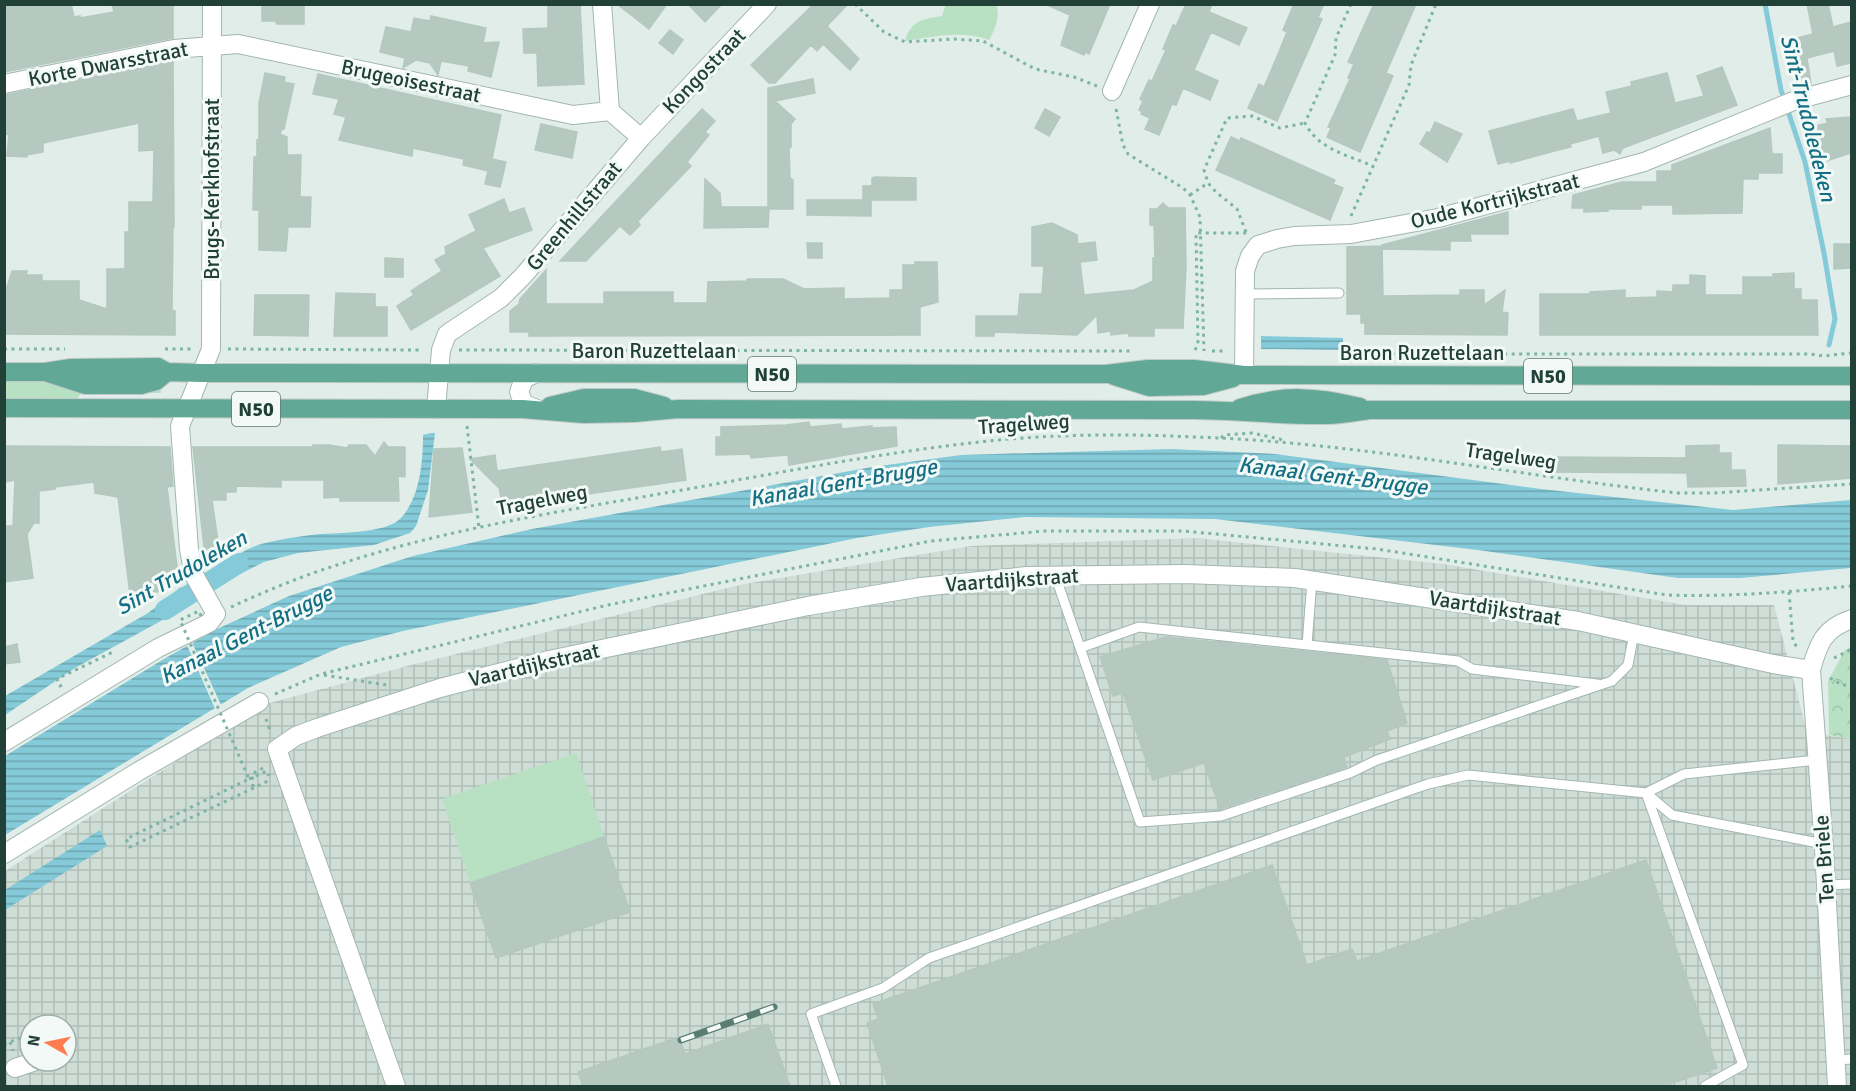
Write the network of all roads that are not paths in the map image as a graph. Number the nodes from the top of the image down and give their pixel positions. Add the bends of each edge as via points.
1 (212, 4) edge
2 (602, 4) edge
3 (767, 4) edge
4 (1150, 4) edge
5 (212, 45) junction
6 (4, 84) edge
7 (1851, 85) edge
8 (1112, 91) road end
9 (610, 111) junction
10 (641, 138) junction
11 (1339, 293) dead end
12 (1244, 294) junction
13 (4, 372) edge
14 (202, 373) junction
15 (438, 373) junction
16 (536, 373) junction
17 (1244, 375) junction
18 (1851, 376) edge
19 (4, 408) edge
20 (188, 408) junction
21 (436, 409) junction
22 (537, 409) junction
23 (1851, 410) edge
24 (1055, 575) junction
25 (1311, 580) junction
26 (1851, 619) edge
27 (1634, 633) junction
28 (1307, 645) junction
29 (1080, 648) junction
30 (1811, 670) junction
31 (1600, 684) junction
32 (259, 702) road end
33 (4, 742) edge
34 (1817, 760) junction
35 (1646, 793) junction
36 (1824, 844) junction
37 (4, 854) edge
38 (1851, 884) edge
39 (1826, 885) junction
40 (1844, 1059) edge
41 (18, 1067) edge
42 (15, 1068) dead end
43 (396, 1086) edge
44 (836, 1086) edge
45 (1705, 1086) edge
46 (1837, 1086) edge

1 - 5 street, Brugs-Kerkhofstraat
2 - 9 street
3 - 10 street, Kongostraat
4 - 8 street
5 - 6 street, Korte Dwarsstraat via 174,48
5 - 9 street, Brugeoisestraat via 238,44 573,115
5 - 14 street, Brugs-Kerkhofstraat via 211,350
7 - 12 street, Oude Kortrijkstraat via 1796,100 1644,162 1438,218 1351,234 1252,238
9 - 10 street
10 - 15 street, Greenhillstraat via 523,276 501,298 447,334
11 - 12 lane
12 - 17 street
13 - 14 main road, Baron Ruzettelaan / N50 via 158,367 167,372
14 - 15 main road, Baron Ruzettelaan / N50
14 - 20 street
15 - 16 main road, Baron Ruzettelaan / N50
15 - 21 street, Greenhillstraat
16 - 17 main road, Baron Ruzettelaan / N50 via 1106,374 1194,369
16 - 22 street via 524,379 519,392 524,404
17 - 18 main road, Baron Ruzettelaan / N50
19 - 20 main road, N50
20 - 21 main road, N50
20 - 33 street via 180,426 189,549 194,575 204,593 208,623 158,648
21 - 22 main road, N50
22 - 23 main road, N50 via 584,398 634,398 678,409 1232,410 1275,398 1326,399 1369,410
24 - 25 street, Vaartdijkstraat via 1185,574
24 - 29 lane
24 - 43 street, Vaartdijkstraat via 921,587 808,606 549,660 405,699 306,732 277,749
25 - 27 street, Vaartdijkstraat
25 - 28 lane
26 - 30 street, Ten Briele via 1825,634 1817,646
27 - 30 street, Vaartdijkstraat
27 - 31 lane via 1628,665 1612,681
28 - 29 lane via 1139,627
28 - 31 lane via 1458,661 1472,669
29 - 31 lane via 1140,822 1221,816
30 - 34 street, Ten Briele
32 - 37 street
34 - 35 lane via 1684,774
34 - 36 street, Ten Briele
35 - 36 lane via 1672,815
35 - 44 lane via 1458,777 1428,784 929,957 883,988 811,1014
35 - 45 lane via 1743,1065
36 - 39 street, Ten Briele
38 - 39 lane
39 - 40 street, Ten Briele
40 - 46 street, Ten Briele
41 - 42 street

